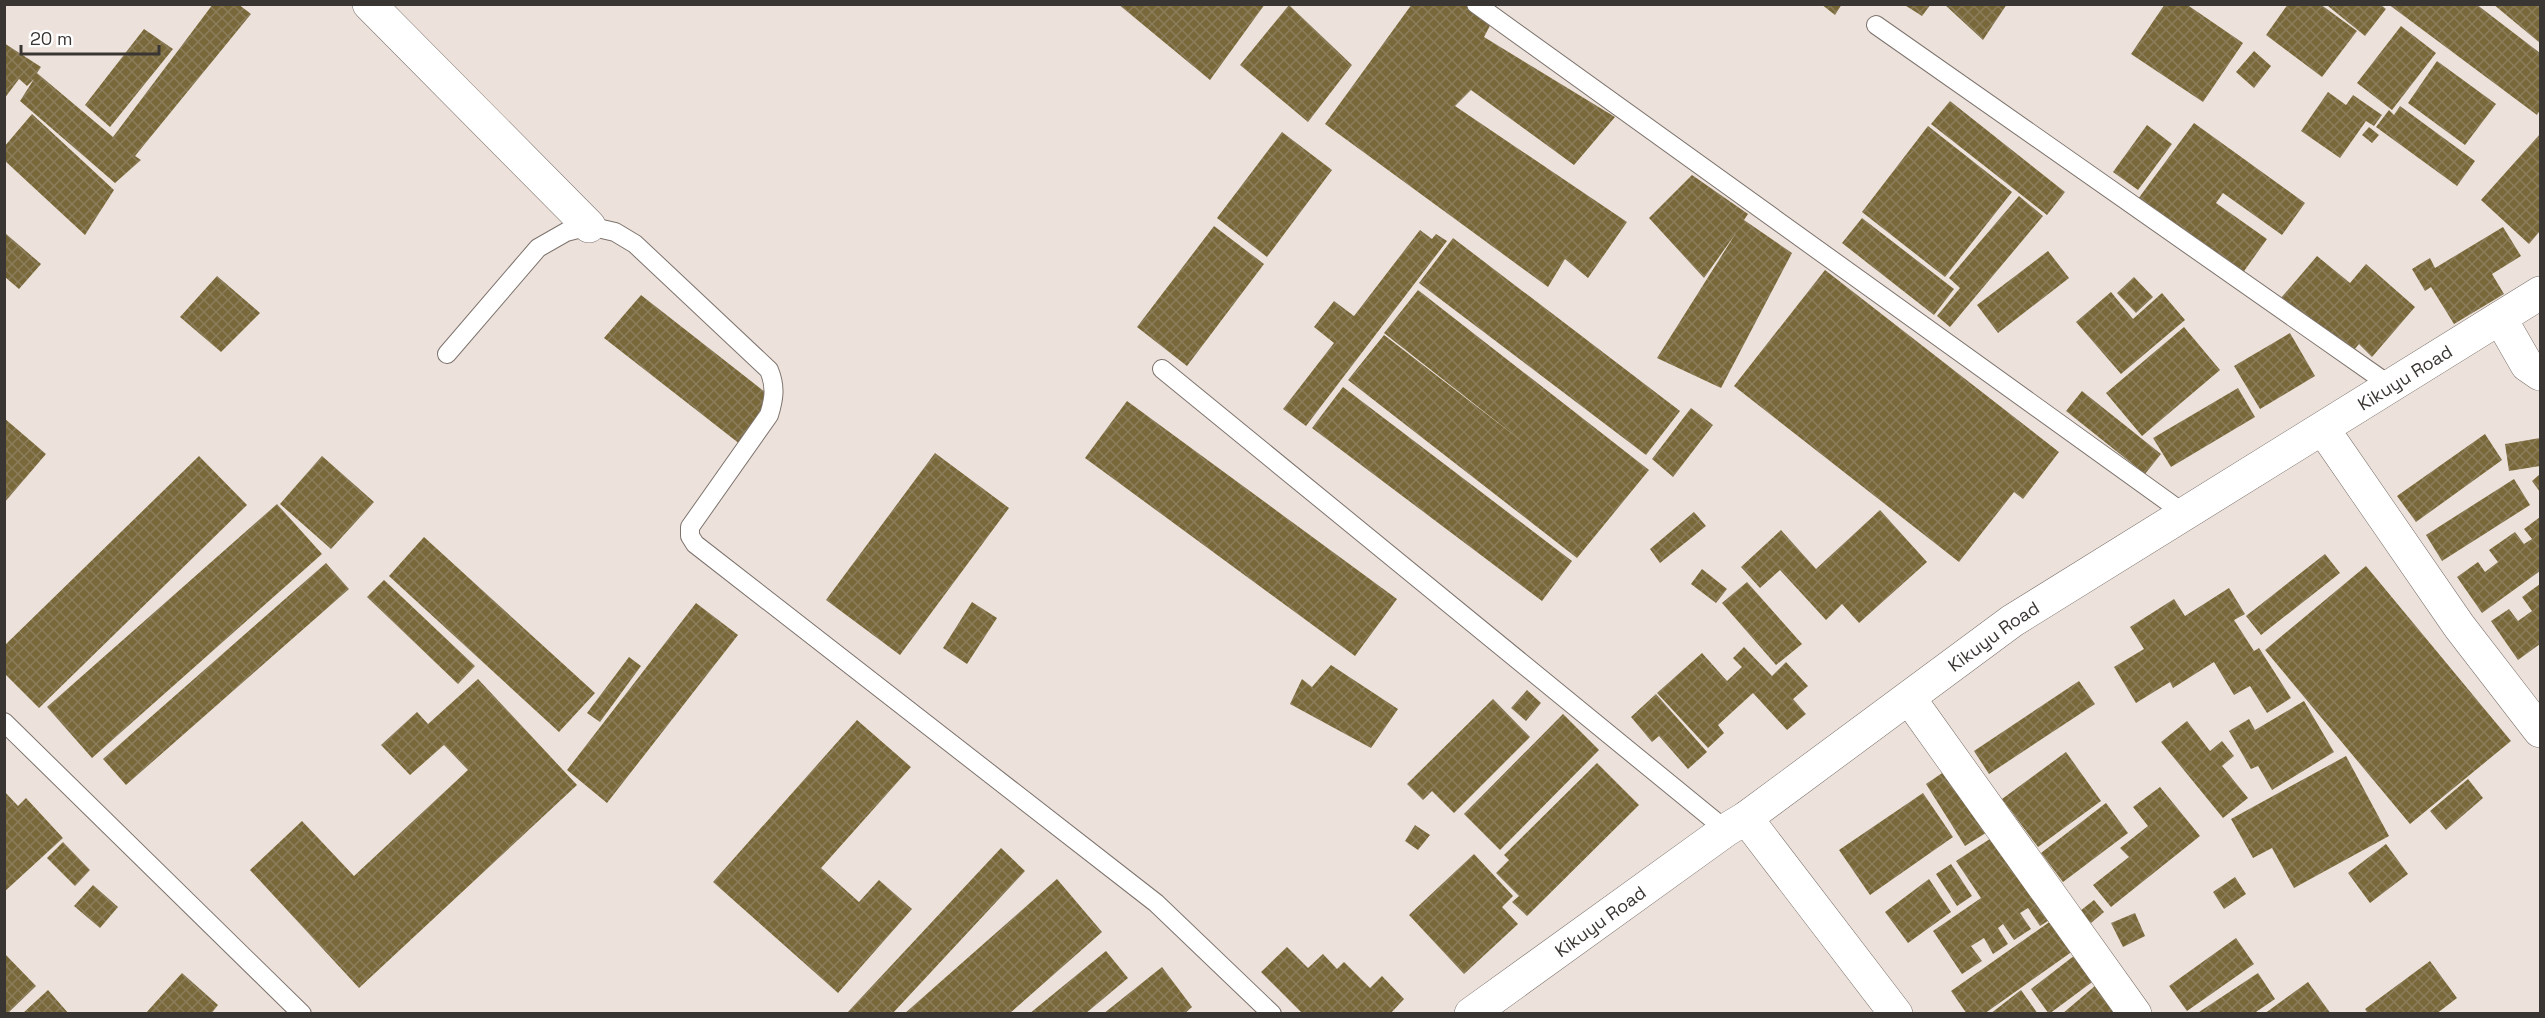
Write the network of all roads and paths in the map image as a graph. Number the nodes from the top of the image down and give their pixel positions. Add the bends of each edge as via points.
1 (369, 4) edge
2 (1476, 4) edge
3 (1876, 25) dead end
4 (589, 226) junction
5 (2541, 293) edge
6 (2500, 318) junction
7 (447, 354) dead end
8 (1162, 369) dead end
9 (2541, 374) edge
10 (2391, 386) junction
11 (2323, 429) junction
12 (2185, 514) junction
13 (1909, 698) junction
14 (4, 722) edge
15 (2541, 731) edge
16 (1736, 824) junction
17 (302, 1014) edge
18 (1272, 1014) edge
19 (1471, 1014) edge
20 (1896, 1014) edge
21 (2135, 1014) edge

1 - 4 street
2 - 12 lane
3 - 10 lane
4 - 7 lane via 566,232 538,248
4 - 18 lane via 615,232 635,244 770,370 774,382 769,415 690,528 695,544 1156,903
5 - 6 street, Kikuyu Road
6 - 9 street via 2527,365
6 - 10 street, Kikuyu Road
8 - 16 lane
10 - 11 street, Kikuyu Road
11 - 12 street, Kikuyu Road
11 - 15 street via 2459,626
12 - 13 street, Kikuyu Road via 2012,621
13 - 16 street, Kikuyu Road
13 - 21 street
14 - 17 lane
16 - 19 street, Kikuyu Road
16 - 20 street

